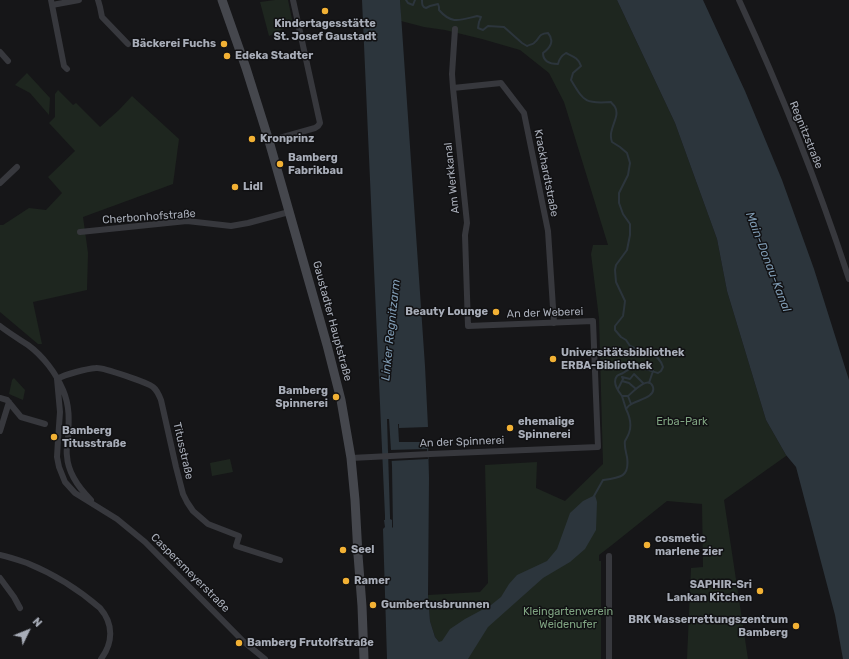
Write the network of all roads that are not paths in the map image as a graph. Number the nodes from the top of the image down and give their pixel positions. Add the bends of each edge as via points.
1 (78, 0) edge
2 (98, 0) edge
3 (222, 0) edge
4 (292, 0) edge
5 (739, 0) edge
6 (51, 2) edge
7 (455, 28) dead end
8 (128, 44) dead end
9 (0, 52) edge
10 (8, 61) dead end
11 (67, 69) dead end
12 (453, 88) junction
13 (269, 141) junction
14 (17, 167) dead end
15 (0, 183) edge
16 (289, 212) junction
17 (80, 232) dead end
18 (849, 279) edge
19 (554, 323) junction
20 (0, 326) edge
21 (468, 326) joint
22 (57, 379) junction
23 (0, 398) edge
24 (9, 402) junction
25 (45, 424) dead end
26 (0, 431) edge
27 (598, 447) joint
28 (351, 458) junction
29 (97, 506) junction
30 (0, 555) edge
31 (609, 556) dead end
32 (280, 560) dead end
33 (0, 578) edge
34 (20, 608) dead end
35 (101, 659) edge
36 (265, 659) edge
37 (364, 659) edge
38 (608, 659) edge

1 - 6 street
2 - 8 street via 102,17
3 - 13 street, Gaustadter Hauptstraße
4 - 13 street via 320,123 315,128
5 - 18 street, Regnitzstraße via 803,153
6 - 11 street via 64,66
7 - 12 street, Am Werkkanal
9 - 10 street
12 - 19 street, Krackhardtstraße via 501,83 524,113 548,231
12 - 21 street, Am Werkkanal via 467,223
13 - 16 street, Gaustadter Hauptstraße
14 - 15 street
16 - 17 street, Cherbonhofstraße via 232,226 187,221
16 - 28 street, Gaustadter Hauptstraße via 333,368
19 - 21 street, An der Weberei
19 - 27 street, An der Weberei via 593,321
20 - 22 street, Caspersmeyerstraße via 35,351
22 - 29 street, Caspersmeyerstraße via 69,409 67,456 71,474
22 - 29 street, Caspersmeyerstraße via 60,412 57,457 59,467 69,487
22 - 32 street, Titusstraße via 98,368 146,383 154,388 161,400 183,494 190,506 208,524 239,536 236,546
23 - 24 street
24 - 25 street via 21,417
24 - 26 street
27 - 28 street, An der Spinnerei
28 - 37 street, Gaustadter Hauptstraße
29 - 36 street, Caspersmeyerstraße via 145,542 240,638
30 - 35 street via 54,575 104,612 108,621 110,640
31 - 38 street
33 - 34 street

